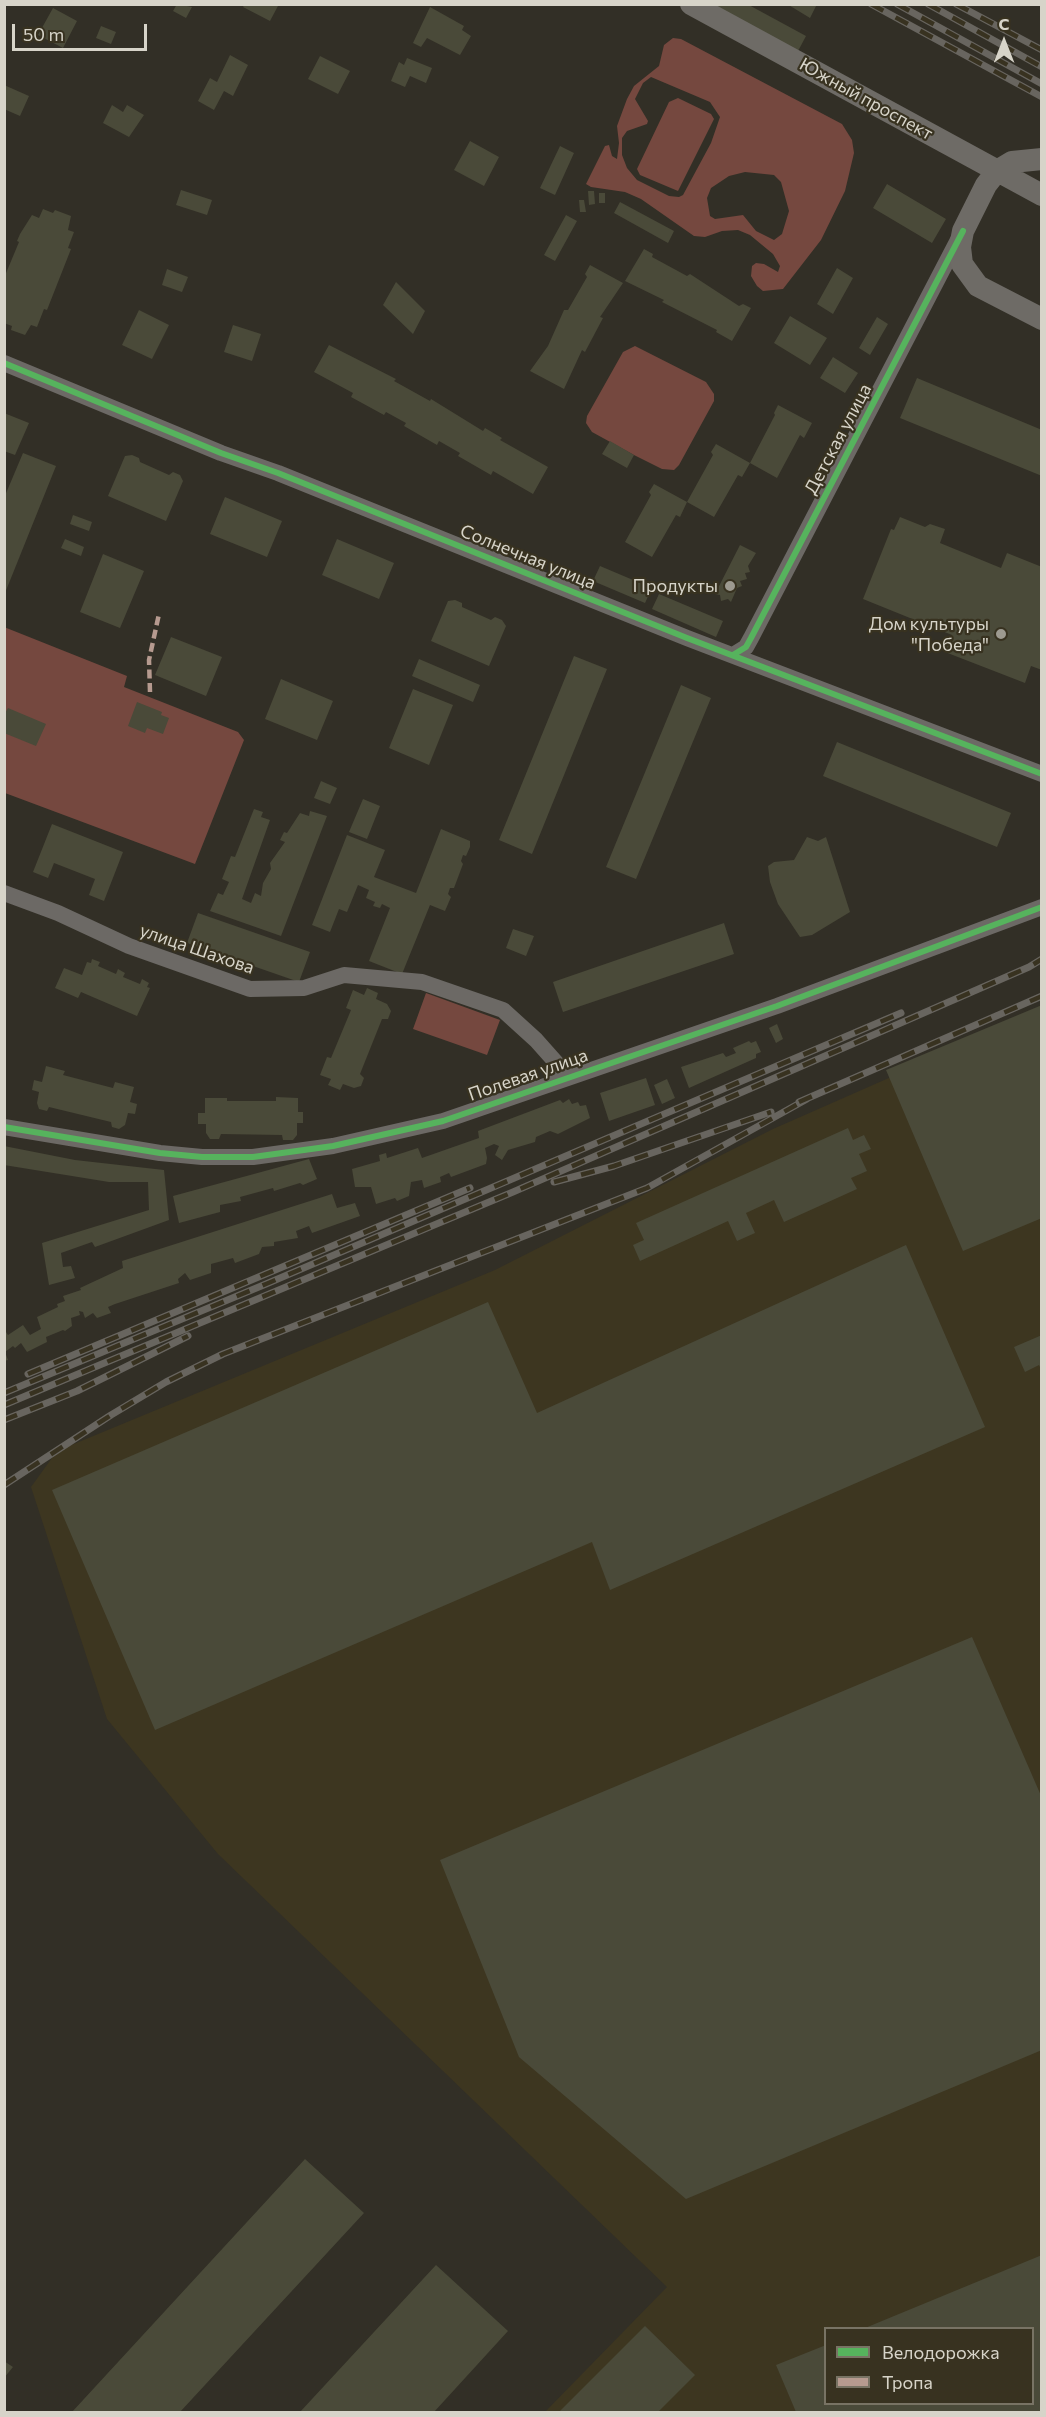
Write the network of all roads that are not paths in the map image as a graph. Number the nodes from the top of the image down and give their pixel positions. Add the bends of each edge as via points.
1 (691, 4) edge
2 (1041, 159) edge
3 (997, 171) junction
4 (1041, 195) edge
5 (963, 231) junction
6 (1041, 320) edge
7 (4, 363) edge
8 (733, 655) junction
9 (1041, 774) edge
10 (4, 893) edge
11 (1041, 907) edge
12 (568, 1076) junction
13 (4, 1127) edge

1 - 3 main road, Южный проспект
2 - 3 main road via 1012,162
3 - 4 main road, Южный проспект
3 - 5 main road
5 - 6 main road via 962,264 969,277 978,286
5 - 8 street, Детская улица via 746,647
7 - 8 street, Солнечная улица
8 - 9 street, Солнечная улица
10 - 12 street, улица Шахова via 129,946 250,989 304,988 344,975 422,982 503,1010
11 - 12 street, Полевая улица via 777,1006
12 - 13 street, Полевая улица via 443,1121 333,1146 253,1157 160,1153

